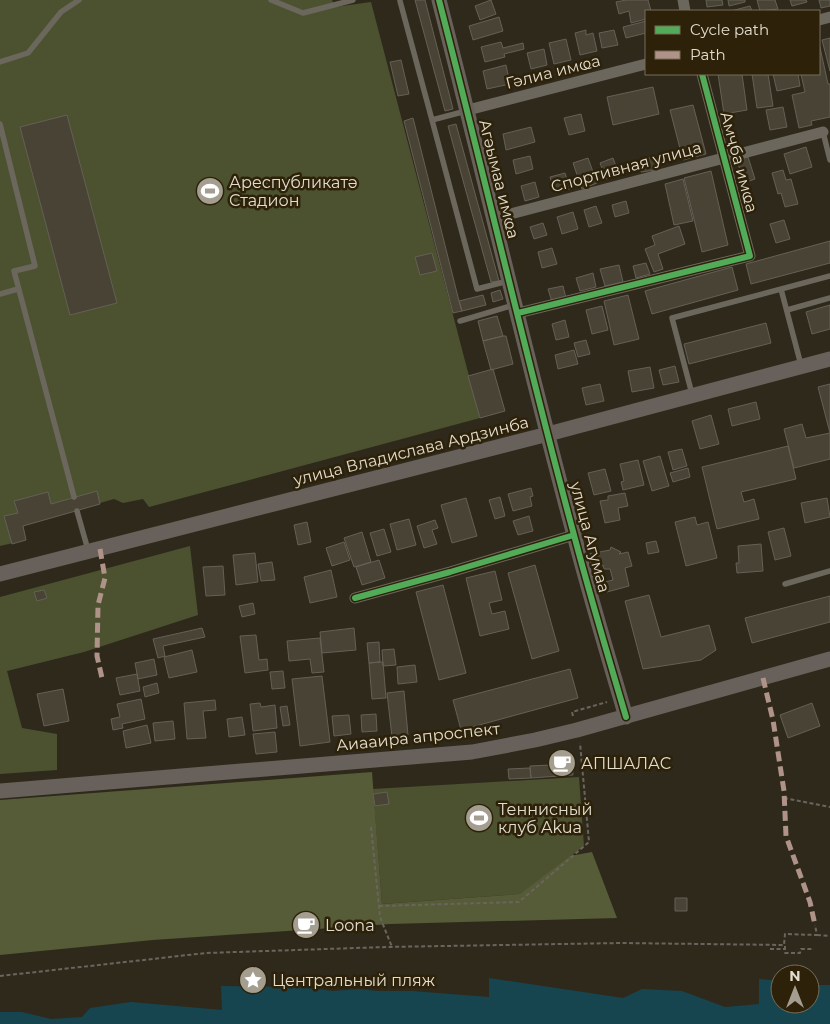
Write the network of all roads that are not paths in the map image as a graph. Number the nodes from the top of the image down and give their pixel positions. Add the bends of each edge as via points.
1 (79, 0) edge
2 (271, 0) edge
3 (353, 0) edge
4 (439, 0) edge
5 (400, 1) dead end
6 (0, 62) edge
7 (645, 64) edge
8 (702, 75) edge
9 (468, 110) junction
10 (432, 120) junction
11 (0, 124) edge
12 (823, 132) joint
13 (724, 158) junction
14 (830, 160) edge
15 (495, 218) junction
16 (830, 276) edge
17 (510, 281) junction
18 (18, 289) junction
19 (781, 289) junction
20 (0, 294) edge
21 (830, 298) edge
22 (517, 309) junction
23 (787, 310) junction
24 (460, 321) dead end
25 (830, 359) edge
26 (530, 364) joint
27 (801, 367) junction
28 (692, 396) junction
29 (548, 434) junction
30 (74, 497) dead end
31 (78, 511) dead end
32 (574, 535) junction
33 (88, 552) junction
34 (830, 571) edge
35 (0, 574) edge
36 (785, 584) dead end
37 (355, 598) dead end
38 (830, 659) edge
39 (626, 717) junction
40 (0, 791) edge

1 - 6 lane via 60,12 28,53
2 - 3 lane via 303,13
4 - 9 main road, Агәымаа имҩа
5 - 10 lane
7 - 9 street, Гәлиа имҩа
8 - 13 street, Амҷба имҩа
9 - 10 lane
9 - 15 main road, Агәымаа имҩа
10 - 17 lane via 476,289
11 - 18 lane via 35,266 14,271
12 - 13 street, Спортивная улица
12 - 14 lane
13 - 15 street, Спортивная улица
13 - 22 street, Амҷба имҩа via 750,256
15 - 17 main road, Агәымаа имҩа
16 - 19 lane
17 - 22 main road, Агәымаа имҩа
18 - 20 lane
18 - 30 lane
19 - 23 lane
19 - 28 lane via 672,318
21 - 23 lane
22 - 24 lane
22 - 26 main road, Агәымаа имҩа
23 - 27 lane
25 - 27 main road, улица Владислава Ардзинба
26 - 29 main road, улица Агумаа
27 - 28 main road, улица Владислава Ардзинба
28 - 29 main road, улица Владислава Ардзинба
29 - 32 main road, улица Агумаа
29 - 33 main road, улица Владислава Ардзинба
31 - 33 lane
32 - 37 street
32 - 39 main road, улица Агумаа
33 - 35 main road, улица Владислава Ардзинба
34 - 36 lane
38 - 39 main road, Аиааира апроспект
39 - 40 main road, Аиааира апроспект via 472,752

